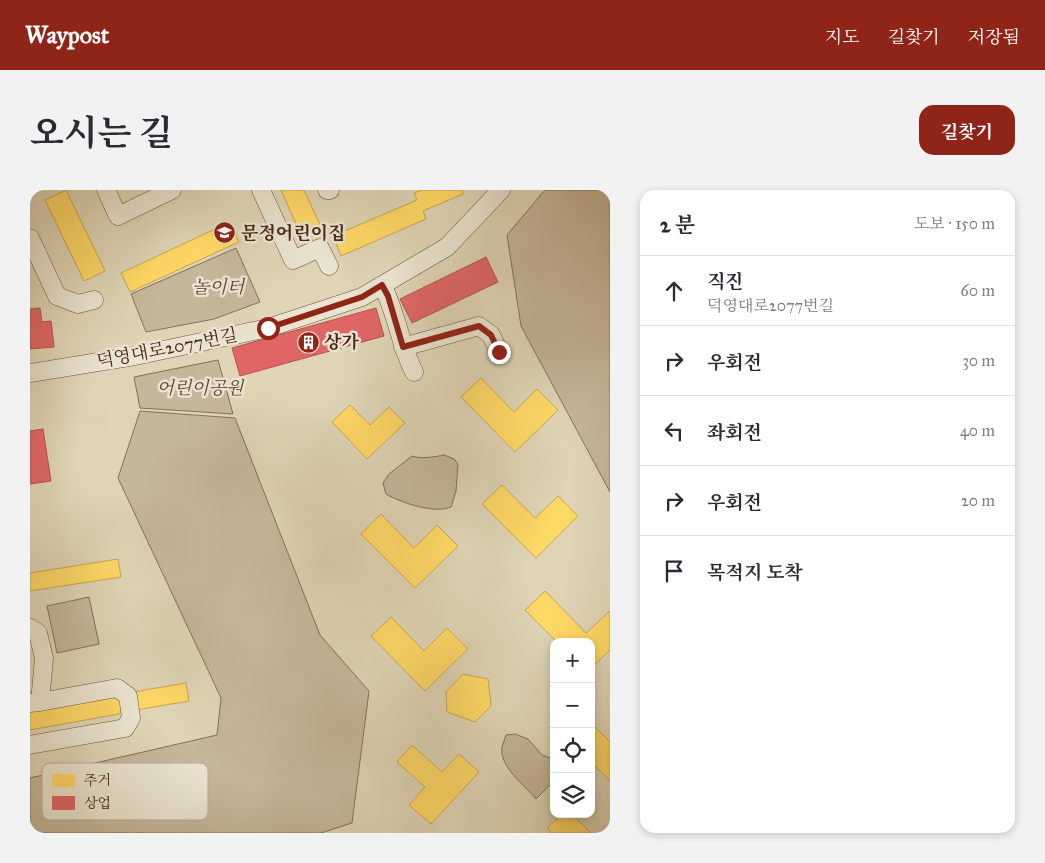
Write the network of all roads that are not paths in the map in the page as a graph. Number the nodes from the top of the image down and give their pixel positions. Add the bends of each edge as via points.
1 (106, 190) edge
2 (172, 190) edge
3 (261, 190) edge
4 (502, 190) edge
5 (30, 238) edge
6 (329, 266) dead end
7 (382, 285) junction
8 (94, 300) dead end
9 (403, 347) junction
10 (499, 352) dead end
11 (414, 372) dead end
12 (30, 373) edge
13 (30, 628) edge
14 (35, 703) edge
15 (30, 745) edge

1 - 2 street via 118,216
3 - 6 street via 293,260 320,248
4 - 7 street, 덕영대로2077번길 via 448,247
5 - 8 street via 57,296 78,304
7 - 9 street
7 - 12 street, 덕영대로2077번길 via 362,297 268,328 134,356
9 - 10 street via 479,326 491,335
9 - 11 street
13 - 14 street via 38,633 44,658
14 - 15 street via 117,688 128,696 132,718 125,728

